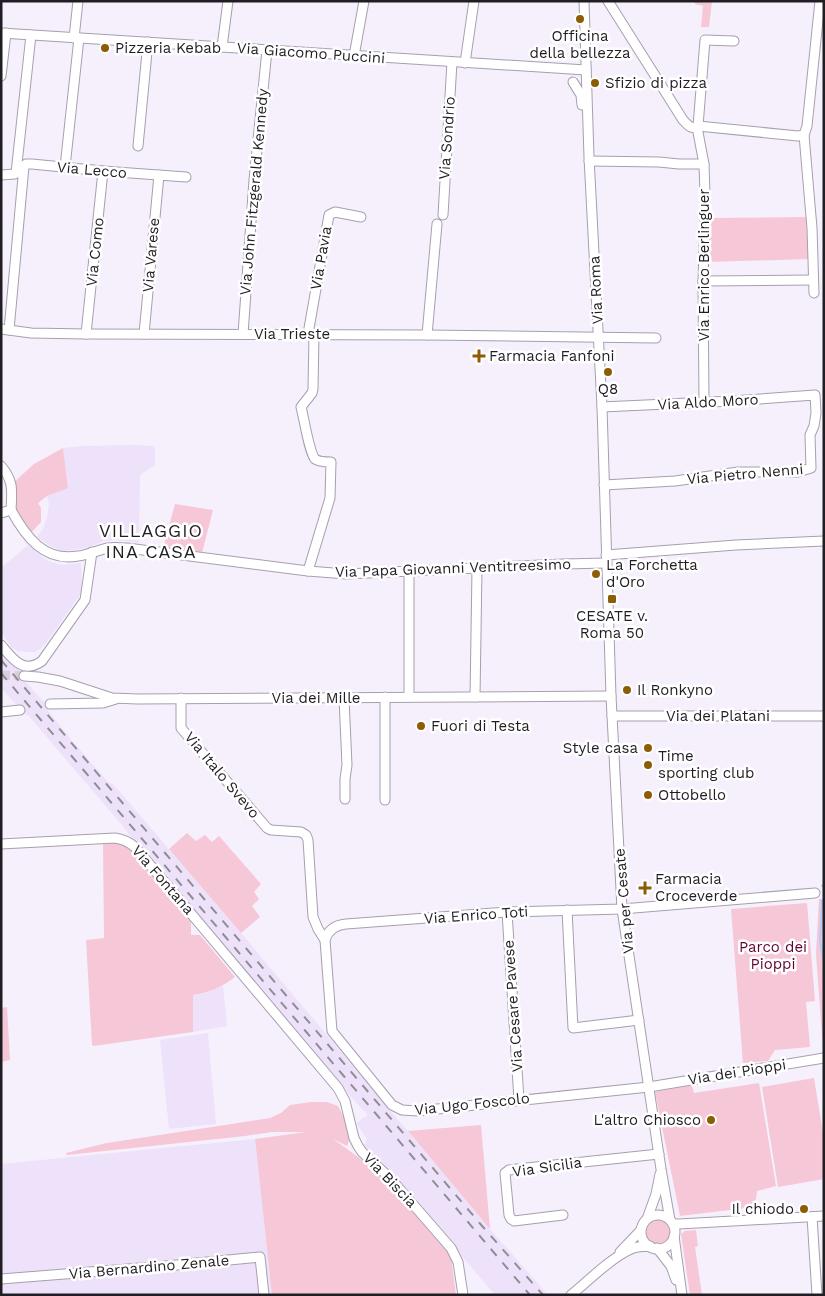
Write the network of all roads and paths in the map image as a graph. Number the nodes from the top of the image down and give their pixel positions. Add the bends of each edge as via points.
1 (78, 1) edge
2 (228, 1) edge
3 (364, 1) edge
4 (474, 1) edge
5 (584, 1) edge
6 (608, 1) edge
7 (820, 1) edge
8 (4, 33) edge
9 (31, 35) junction
10 (76, 38) junction
11 (734, 41) dead end
12 (148, 42) junction
13 (222, 47) junction
14 (267, 50) junction
15 (354, 56) junction
16 (452, 62) junction
17 (465, 63) junction
18 (560, 69) junction
19 (586, 70) junction
20 (1, 76) edge
21 (573, 82) junction
22 (587, 90) junction
23 (587, 119) junction
24 (698, 127) junction
25 (804, 135) junction
26 (138, 146) dead end
27 (589, 161) junction
28 (704, 164) junction
29 (24, 166) junction
30 (65, 167) junction
31 (103, 171) junction
32 (16, 174) junction
33 (1, 175) edge
34 (159, 175) junction
35 (186, 178) dead end
36 (443, 215) dead end
37 (361, 217) dead end
38 (437, 224) dead end
39 (814, 280) junction
40 (703, 281) junction
41 (814, 292) dead end
42 (598, 323) junction
43 (5, 329) edge
44 (86, 334) junction
45 (144, 334) junction
46 (243, 334) junction
47 (311, 334) junction
48 (427, 334) junction
49 (582, 337) junction
50 (598, 337) junction
51 (656, 338) dead end
52 (815, 395) joint
53 (704, 403) junction
54 (602, 407) junction
55 (1, 466) edge
56 (604, 485) junction
57 (11, 510) junction
58 (1, 513) edge
59 (824, 542) edge
60 (92, 552) junction
61 (606, 559) junction
62 (477, 569) junction
63 (308, 571) junction
64 (409, 572) junction
65 (608, 630) joint
66 (1, 645) edge
67 (24, 676) tunnel mouth
68 (475, 696) junction
69 (611, 696) junction
70 (385, 697) junction
71 (409, 697) junction
72 (118, 698) junction
73 (181, 698) junction
74 (344, 698) junction
75 (50, 704) dead end
76 (20, 710) dead end
77 (1, 712) edge
78 (612, 716) junction
79 (824, 716) edge
80 (345, 799) dead end
81 (385, 800) dead end
82 (262, 822) joint
83 (1, 844) edge
84 (815, 894) dead end
85 (622, 909) junction
86 (567, 910) junction
87 (506, 912) junction
88 (315, 923) junction
89 (332, 929) junction
90 (326, 940) junction
91 (279, 1017) joint
92 (639, 1020) junction
93 (824, 1058) edge
94 (649, 1087) junction
95 (519, 1100) junction
96 (659, 1154) junction
97 (661, 1169) junction
98 (563, 1216) dead end
99 (824, 1216) edge
100 (812, 1217) junction
101 (647, 1219) junction
102 (671, 1222) junction
103 (641, 1230) junction
104 (674, 1236) junction
105 (654, 1247) junction
106 (610, 1262) junction
107 (1, 1279) edge
108 (264, 1295) edge
109 (463, 1295) edge
110 (571, 1295) edge
111 (681, 1295) edge
112 (817, 1295) edge

1 - 10 street
2 - 13 street
3 - 15 street
4 - 17 street
5 - 19 street, Via Roma
6 - 24 street via 683,120 691,128
7 - 25 street
8 - 9 street, Via Giacomo Puccini
8 - 20 street
9 - 10 street, Via Giacomo Puccini
9 - 32 street
10 - 12 street, Via Giacomo Puccini
10 - 30 street
11 - 24 street, Via Enrico Berlinguer via 705,40
12 - 13 street, Via Giacomo Puccini
12 - 26 street
13 - 14 street, Via Giacomo Puccini
14 - 15 street, Via Giacomo Puccini
14 - 46 street, Via John Fitzgerald Kennedy
15 - 16 street, Via Giacomo Puccini
16 - 17 street, Via Giacomo Puccini
16 - 36 street, Via Sondrio
17 - 18 street, Via Giacomo Puccini
18 - 19 street, Via Giacomo Puccini
18 - 21 street
19 - 22 street, Via Roma
21 - 22 street
21 - 23 street via 581,95
22 - 23 street, Via Roma
23 - 27 street, Via Roma
24 - 25 street
24 - 28 street, Via Enrico Berlinguer
25 - 39 street
27 - 28 street
27 - 42 street, Via Roma
28 - 40 street, Via Enrico Berlinguer
29 - 30 street, Via Lecco
29 - 32 street
29 - 43 street
30 - 31 street, Via Lecco
31 - 34 street, Via Lecco
31 - 44 street, Via Como
32 - 33 street
34 - 35 street, Via Lecco
34 - 45 street, Via Varese
37 - 47 street, Via Pavia via 335,212 329,215
38 - 48 street
39 - 40 street
39 - 41 street
40 - 53 street, Via Enrico Berlinguer
42 - 49 street
42 - 50 street, Via Roma
43 - 44 street, Via Trieste
44 - 45 street, Via Trieste
45 - 46 street, Via Trieste
46 - 47 street, Via Trieste
47 - 48 street, Via Trieste
47 - 63 street via 313,389 301,407 310,450 315,459 331,462 330,498
48 - 49 street, Via Trieste
49 - 50 street, Via Trieste
50 - 51 street, Via Trieste
50 - 54 street, Via Roma
52 - 53 street, Via Aldo Moro
52 - 56 street, Via Pietro Nenni via 816,413 810,435 811,468 798,472 738,472
53 - 54 street, Via Aldo Moro
54 - 56 street, Via Roma
55 - 57 street via 10,478
56 - 61 street, Via Roma
57 - 58 street
57 - 60 street, Via Papa Giovanni Ventitreesimo via 31,539 51,555 68,558
59 - 61 street, Via Papa Giovanni Ventitreesimo via 736,545
60 - 63 street, Via Papa Giovanni Ventitreesimo via 109,548 142,549
60 - 66 street via 85,600 42,661 32,666 20,665
61 - 62 street, Via Papa Giovanni Ventitreesimo
61 - 65 street, Via Roma
62 - 64 street, Via Papa Giovanni Ventitreesimo
62 - 68 street
63 - 64 street, Via Papa Giovanni Ventitreesimo via 346,574
64 - 71 street
65 - 69 street, Via per Cesate
67 - 72 street, Via dei Mille via 49,678
68 - 69 street, Via dei Mille
68 - 71 street, Via dei Mille
69 - 78 street, Via per Cesate
70 - 71 street, Via dei Mille
70 - 74 street, Via dei Mille
70 - 81 street
72 - 73 street, Via dei Mille
72 - 75 street via 103,703
73 - 74 street, Via dei Mille
73 - 82 street, Via Italo Svevo via 181,728
74 - 80 street
76 - 77 street
78 - 79 street, Via dei Platani
78 - 85 street, Via per Cesate
82 - 88 street, Via Ugo Foscolo via 271,830 306,835
83 - 91 street, Via Fontana via 102,838 129,842
84 - 85 street, Via Enrico Toti
85 - 86 street, Via Enrico Toti
85 - 92 street, Via per Cesate
86 - 87 street, Via Enrico Toti
86 - 92 street via 573,1028
87 - 89 street, Via Enrico Toti via 340,924
87 - 95 street, Via Cesare Pavese
88 - 89 street
88 - 90 street, Via Ugo Foscolo
89 - 90 street
90 - 95 street, Via Ugo Foscolo via 332,1031 392,1105 409,1111
91 - 109 street, Via Biscia via 342,1094 354,1138 362,1152 390,1178 451,1248 458,1262
92 - 94 street, Via per Cesate
93 - 94 street, Via dei Pioppi
94 - 95 street, Via Ugo Foscolo
94 - 96 street, Via per Cesate
96 - 97 street, Via per Cesate
96 - 98 street, Via Sicilia via 509,1170 505,1174 511,1219
97 - 101 street, Via per Cesate
97 - 102 street, Via per Cesate
99 - 100 street
100 - 102 street
100 - 112 street
101 - 102 street via 661,1215
101 - 103 street
102 - 104 street
103 - 105 street via 643,1240
103 - 106 street
104 - 105 street via 668,1245
104 - 111 street
105 - 106 street via 632,1248
105 - 111 street via 671,1266
106 - 110 street
107 - 108 street, Via Bernardino Zenale via 260,1257

